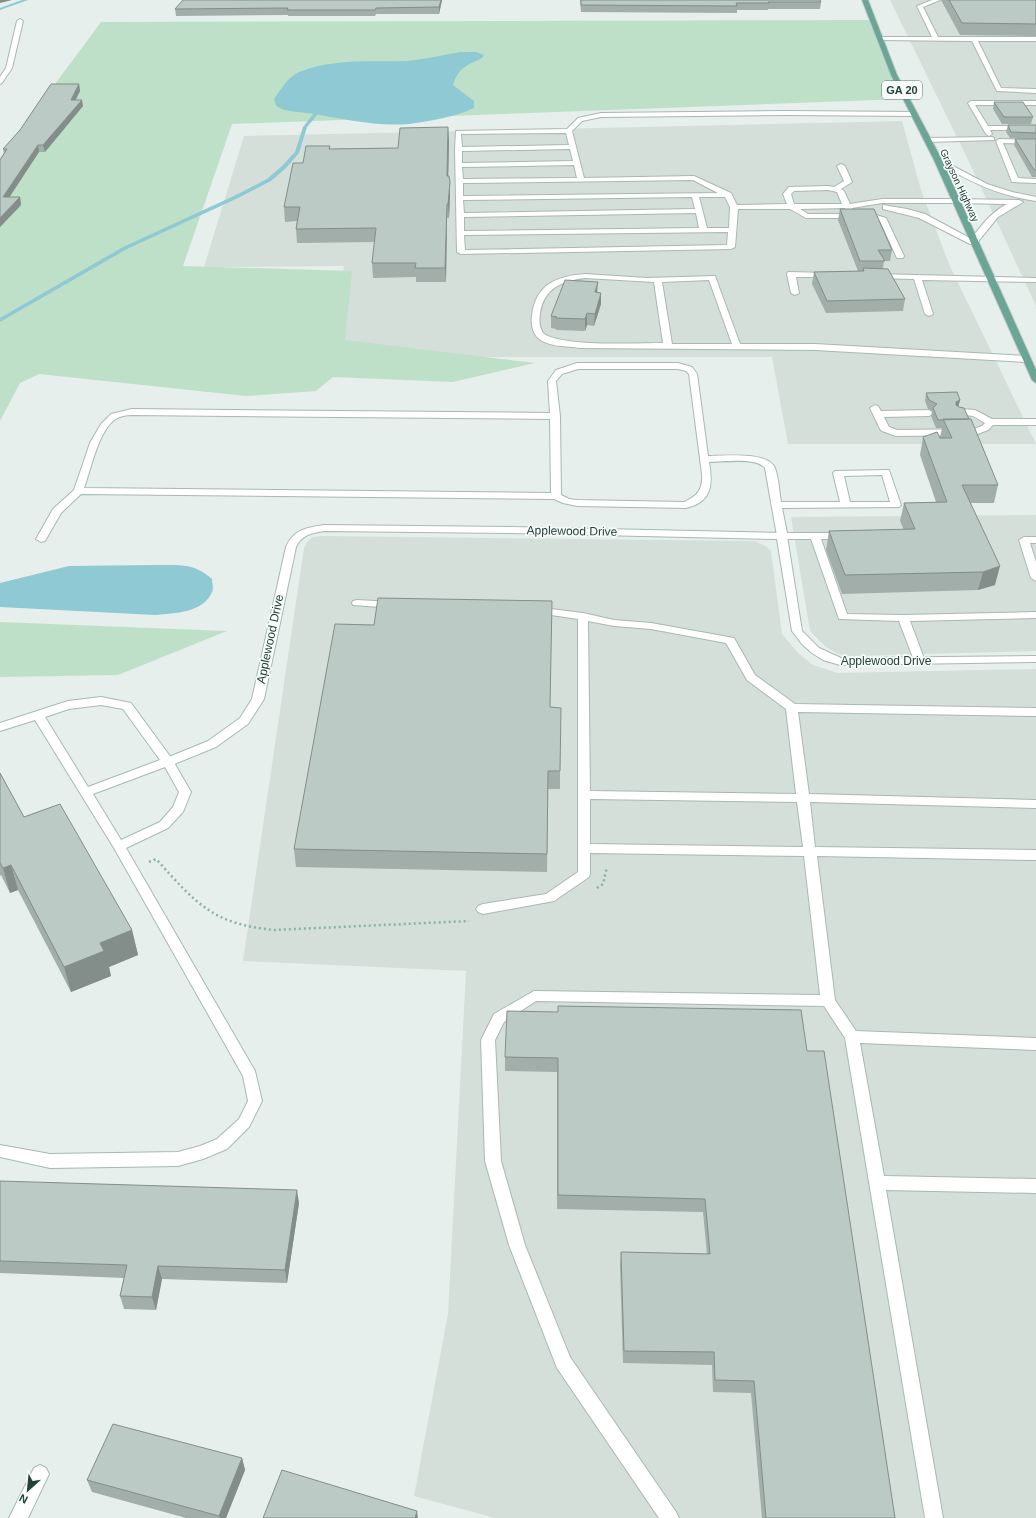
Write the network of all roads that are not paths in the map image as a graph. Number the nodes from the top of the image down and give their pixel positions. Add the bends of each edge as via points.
1 (865, 0) edge
2 (937, 0) edge
3 (918, 3) edge
4 (20, 21) dead end
5 (880, 39) junction
6 (936, 39) junction
7 (974, 39) junction
8 (1036, 39) edge
9 (0, 68) edge
10 (9, 68) junction
11 (0, 82) edge
12 (1036, 91) edge
13 (1036, 103) edge
14 (915, 114) junction
15 (986, 128) junction
16 (1036, 128) edge
17 (569, 131) junction
18 (928, 140) junction
19 (996, 140) junction
20 (1036, 142) edge
21 (573, 147) junction
22 (458, 149) junction
23 (938, 160) junction
24 (577, 163) junction
25 (459, 165) junction
26 (841, 166) dead end
27 (581, 180) junction
28 (1036, 181) edge
29 (459, 182) junction
30 (836, 189) junction
31 (695, 195) junction
32 (728, 195) junction
33 (460, 198) junction
34 (1036, 200) edge
35 (957, 201) junction
36 (1017, 202) junction
37 (863, 203) junction
38 (791, 206) junction
39 (848, 206) junction
40 (734, 207) junction
41 (699, 211) junction
42 (460, 215) junction
43 (852, 216) junction
44 (732, 230) junction
45 (704, 231) junction
46 (461, 233) junction
47 (974, 242) junction
48 (900, 256) dead end
49 (838, 275) edge
50 (870, 276) edge
51 (917, 277) junction
52 (656, 279) junction
53 (990, 279) junction
54 (1036, 280) edge
55 (795, 293) dead end
56 (929, 314) dead end
57 (668, 346) junction
58 (737, 347) junction
59 (1026, 359) junction
60 (1034, 370) edge
61 (1036, 380) edge
62 (960, 412) edge
63 (929, 413) edge
64 (555, 416) junction
65 (990, 422) junction
66 (1036, 422) edge
67 (704, 459) junction
68 (78, 491) junction
69 (556, 496) junction
70 (777, 505) junction
71 (846, 505) junction
72 (782, 536) junction
73 (815, 536) junction
74 (852, 536) edge
75 (41, 539) dead end
76 (1036, 540) edge
77 (1036, 578) edge
78 (357, 604) dead end
79 (404, 605) edge
80 (528, 610) edge
81 (1036, 615) edge
82 (582, 616) junction
83 (903, 618) junction
84 (1036, 659) edge
85 (919, 661) junction
86 (792, 708) junction
87 (1036, 712) edge
88 (38, 715) junction
89 (0, 727) edge
90 (168, 762) junction
91 (86, 792) junction
92 (584, 795) junction
93 (803, 798) junction
94 (1036, 804) edge
95 (119, 846) junction
96 (584, 848) junction
97 (810, 852) junction
98 (1036, 855) edge
99 (483, 909) dead end
100 (828, 1001) junction
101 (852, 1037) junction
102 (1036, 1044) edge
103 (0, 1151) edge
104 (877, 1182) junction
105 (1036, 1186) edge
106 (40, 1474) dead end
107 (18, 1518) edge
108 (670, 1518) edge
109 (934, 1518) edge

1 - 5 main road, Grayson Highway / GA 20
2 - 3 street
3 - 6 street
4 - 10 street
5 - 6 street
5 - 14 main road, Grayson Highway / GA 20 via 894,75
6 - 7 street
7 - 8 street
7 - 12 street via 1000,90
9 - 10 street
10 - 11 street
13 - 15 street via 971,103
14 - 17 street via 601,114 580,119
14 - 18 main road, Grayson Highway / GA 20
15 - 16 street
15 - 19 street
17 - 21 street
17 - 22 street via 458,132
18 - 19 street
18 - 23 main road, Grayson Highway / GA 20
19 - 20 street
19 - 28 street via 1015,180
21 - 22 street
21 - 24 street
22 - 25 street
23 - 34 street via 970,179 996,190
23 - 35 main road, Grayson Highway / GA 20
24 - 25 street
24 - 27 street
25 - 29 street
26 - 30 street via 848,182
27 - 29 street
27 - 32 street via 694,178
29 - 33 street
30 - 38 street via 792,189 787,194
30 - 39 street via 840,191
31 - 32 street
31 - 33 street
31 - 41 street
32 - 40 street
33 - 42 street
34 - 36 street
35 - 36 street
35 - 37 street
35 - 47 main road, Grayson Highway / GA 20
36 - 47 street via 990,218
37 - 39 street
37 - 47 street via 922,216
38 - 39 street
38 - 40 street
38 - 43 street via 806,216
39 - 43 street
40 - 44 street
41 - 42 street
41 - 45 street
42 - 46 street
43 - 48 street via 876,217 883,220
44 - 45 street
44 - 46 street via 731,247 461,252
45 - 46 street
47 - 53 main road, Grayson Highway / GA 20
49 - 55 street via 791,274
50 - 51 street
51 - 53 street
51 - 56 street
52 - 57 street
52 - 57 street via 585,276 567,278 548,286 537,305 534,323 540,335 556,342 580,345
52 - 58 street via 712,278
53 - 54 street
53 - 59 main road, Grayson Highway / GA 20
57 - 58 street
58 - 59 street via 815,347
59 - 60 main road, Grayson Highway / GA 20
60 - 61 main road, Grayson Highway / GA 20
62 - 65 street via 975,413
63 - 65 street via 877,411 884,429 896,433 975,432 985,428
64 - 67 street via 552,381 559,372 577,366 678,366 689,369 693,374
64 - 68 street via 132,412 120,414 101,429
64 - 69 street
65 - 66 street
67 - 69 street via 708,483 704,494 686,505 577,503
67 - 70 street via 754,459 765,462 770,468
68 - 69 street
68 - 75 street via 57,511
70 - 71 street
70 - 72 street
71 - 71 street via 896,505 886,472 838,473
72 - 73 street
72 - 85 street, Applewood Drive via 796,631 805,643 827,659 840,662
72 - 90 street, Applewood Drive via 510,530 310,530 295,538 291,547 258,699 244,721 218,740
73 - 74 street
73 - 83 street via 843,617
76 - 77 street via 1024,540
78 - 79 street
80 - 82 street via 551,610
81 - 83 street
82 - 86 street via 730,640 751,677
82 - 92 street
83 - 85 street
84 - 85 street, Applewood Drive
86 - 87 street
86 - 93 street
88 - 89 street
88 - 90 street via 68,705 101,701 126,706
88 - 91 street
90 - 91 street, Applewood Drive
90 - 95 street via 185,792 179,809 164,825
91 - 95 street
92 - 93 street
92 - 96 street
93 - 94 street
93 - 97 street
95 - 103 street via 250,1075 255,1101 244,1123 222,1144 178,1159 50,1161
96 - 97 street
96 - 99 street via 584,874 549,898
97 - 98 street
97 - 100 street
100 - 101 street
100 - 108 street via 534,996 499,1018 488,1040 493,1161 517,1245 563,1362
101 - 102 street
101 - 104 street
104 - 105 street
104 - 109 street
106 - 107 street

